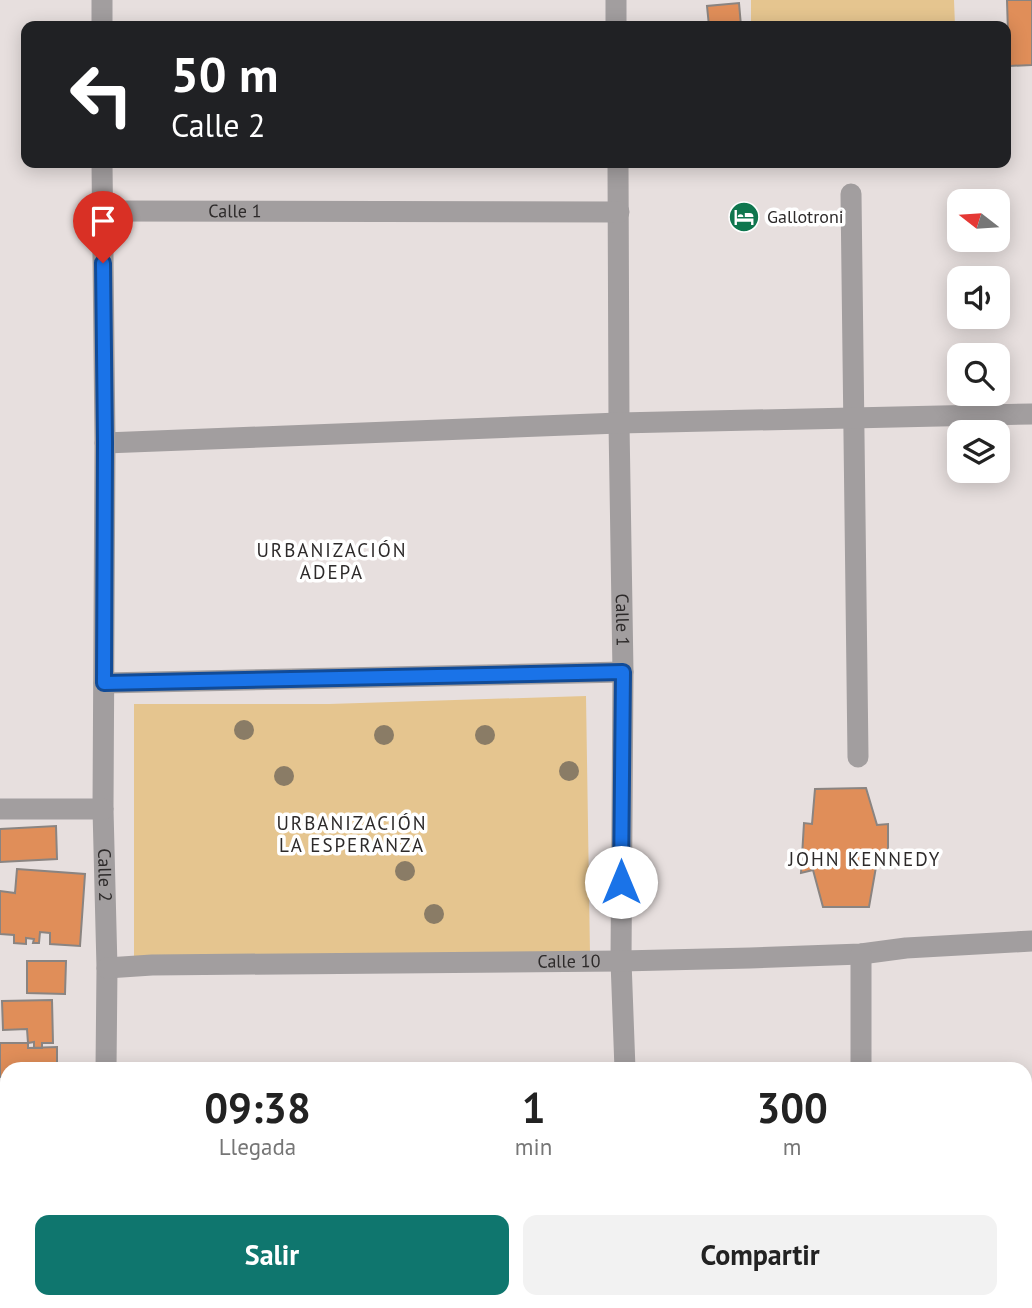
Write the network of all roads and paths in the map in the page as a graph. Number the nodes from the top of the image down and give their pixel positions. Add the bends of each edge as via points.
1 (102, 0) edge
2 (616, 0) edge
3 (102, 21) edge
4 (617, 21) edge
5 (102, 168) edge
6 (618, 168) edge
7 (851, 194) dead end
8 (102, 211) junction
9 (619, 212) junction
10 (1032, 414) edge
11 (854, 418) junction
12 (619, 423) junction
13 (105, 443) junction
14 (623, 672) junction
15 (104, 683) junction
16 (858, 757) dead end
17 (0, 809) edge
18 (103, 810) junction
19 (1032, 941) edge
20 (862, 954) junction
21 (621, 961) junction
22 (107, 968) junction
23 (106, 1062) edge
24 (625, 1062) edge
25 (861, 1062) edge

1 - 3 street
2 - 4 street
5 - 8 street, Calle 2
6 - 9 street, Calle 1
7 - 11 street
8 - 9 street, Calle 1
8 - 13 street, Calle 2
9 - 12 street, Calle 1
10 - 11 street
11 - 12 street
11 - 16 street
12 - 13 street
12 - 14 street, Calle 1
13 - 15 street, Calle 2
14 - 15 street
14 - 21 street, Calle 1
15 - 18 street, Calle 2
17 - 18 street
18 - 22 street, Calle 2
19 - 20 street, Calle 10
20 - 21 street, Calle 10
20 - 25 street
21 - 22 street, Calle 10
21 - 24 street, Calle 1
22 - 23 street, Calle 2

